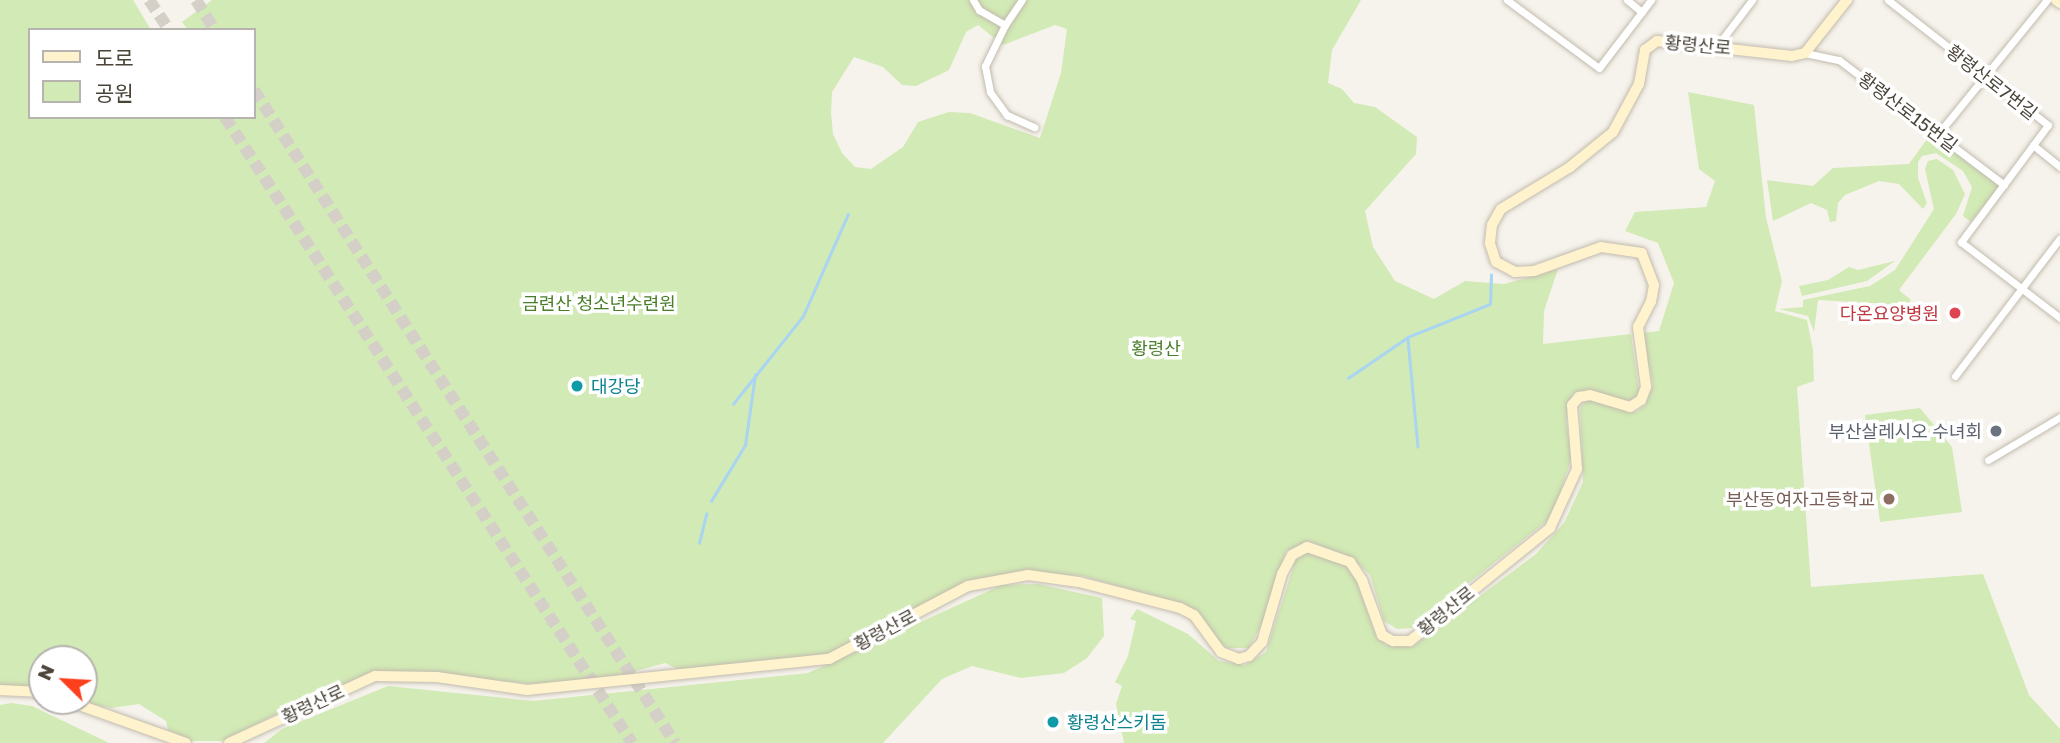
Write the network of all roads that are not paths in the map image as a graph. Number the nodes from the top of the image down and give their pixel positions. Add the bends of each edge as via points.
1 (973, 0) edge
2 (1022, 0) edge
3 (1507, 0) edge
4 (1627, 0) edge
5 (1651, 0) edge
6 (1752, 0) edge
7 (1847, 0) edge
8 (1888, 0) edge
9 (2047, 0) edge
10 (1642, 12) junction
11 (1005, 25) junction
12 (1717, 46) junction
13 (1805, 53) junction
14 (1984, 75) junction
15 (1034, 127) dead end
16 (1938, 134) junction
17 (2033, 145) junction
18 (2060, 167) edge
19 (2004, 185) junction
20 (2060, 238) edge
21 (2021, 289) junction
22 (2060, 318) edge
23 (1955, 376) dead end
24 (2060, 417) edge
25 (1988, 460) dead end
26 (0, 690) edge
27 (28, 691) edge
28 (98, 712) edge
29 (186, 743) edge
30 (229, 743) edge

1 - 11 street via 979,10
2 - 11 street
3 - 10 street via 1599,68
4 - 10 street
5 - 10 street
6 - 12 street
7 - 13 street
8 - 14 street, 황령산로7번길
9 - 14 street
11 - 15 street via 985,66 990,92 1007,115
12 - 13 street, 황령산로 via 1792,56
12 - 30 street, 황령산로 via 1657,41 1645,50 1639,84 1613,132 1570,167 1501,209 1492,225 1490,243 1496,262 1515,272 1534,271 1601,247 1642,253 1654,285 1638,327 1646,387 1641,400 1630,407 1590,395 1579,397 1572,405 1577,469 1550,528 1409,641 1382,635 1362,580 1350,562 1307,547 1292,555 1282,574 1262,642 1249,656 1239,659 1221,652 1194,615 1180,608 1079,582 1028,575 968,586 829,659 527,690 437,677 375,676
13 - 16 street, 황령산로15번길 via 1839,60
14 - 16 street
14 - 17 street, 황령산로7번길 via 2048,125
16 - 19 street, 황령산로15번길
17 - 18 street
17 - 19 street, 황령산로7번길
19 - 21 street, 황령산로7번길 via 1961,242
20 - 21 street
21 - 22 street
21 - 23 street
24 - 25 street
26 - 27 street
28 - 29 street

